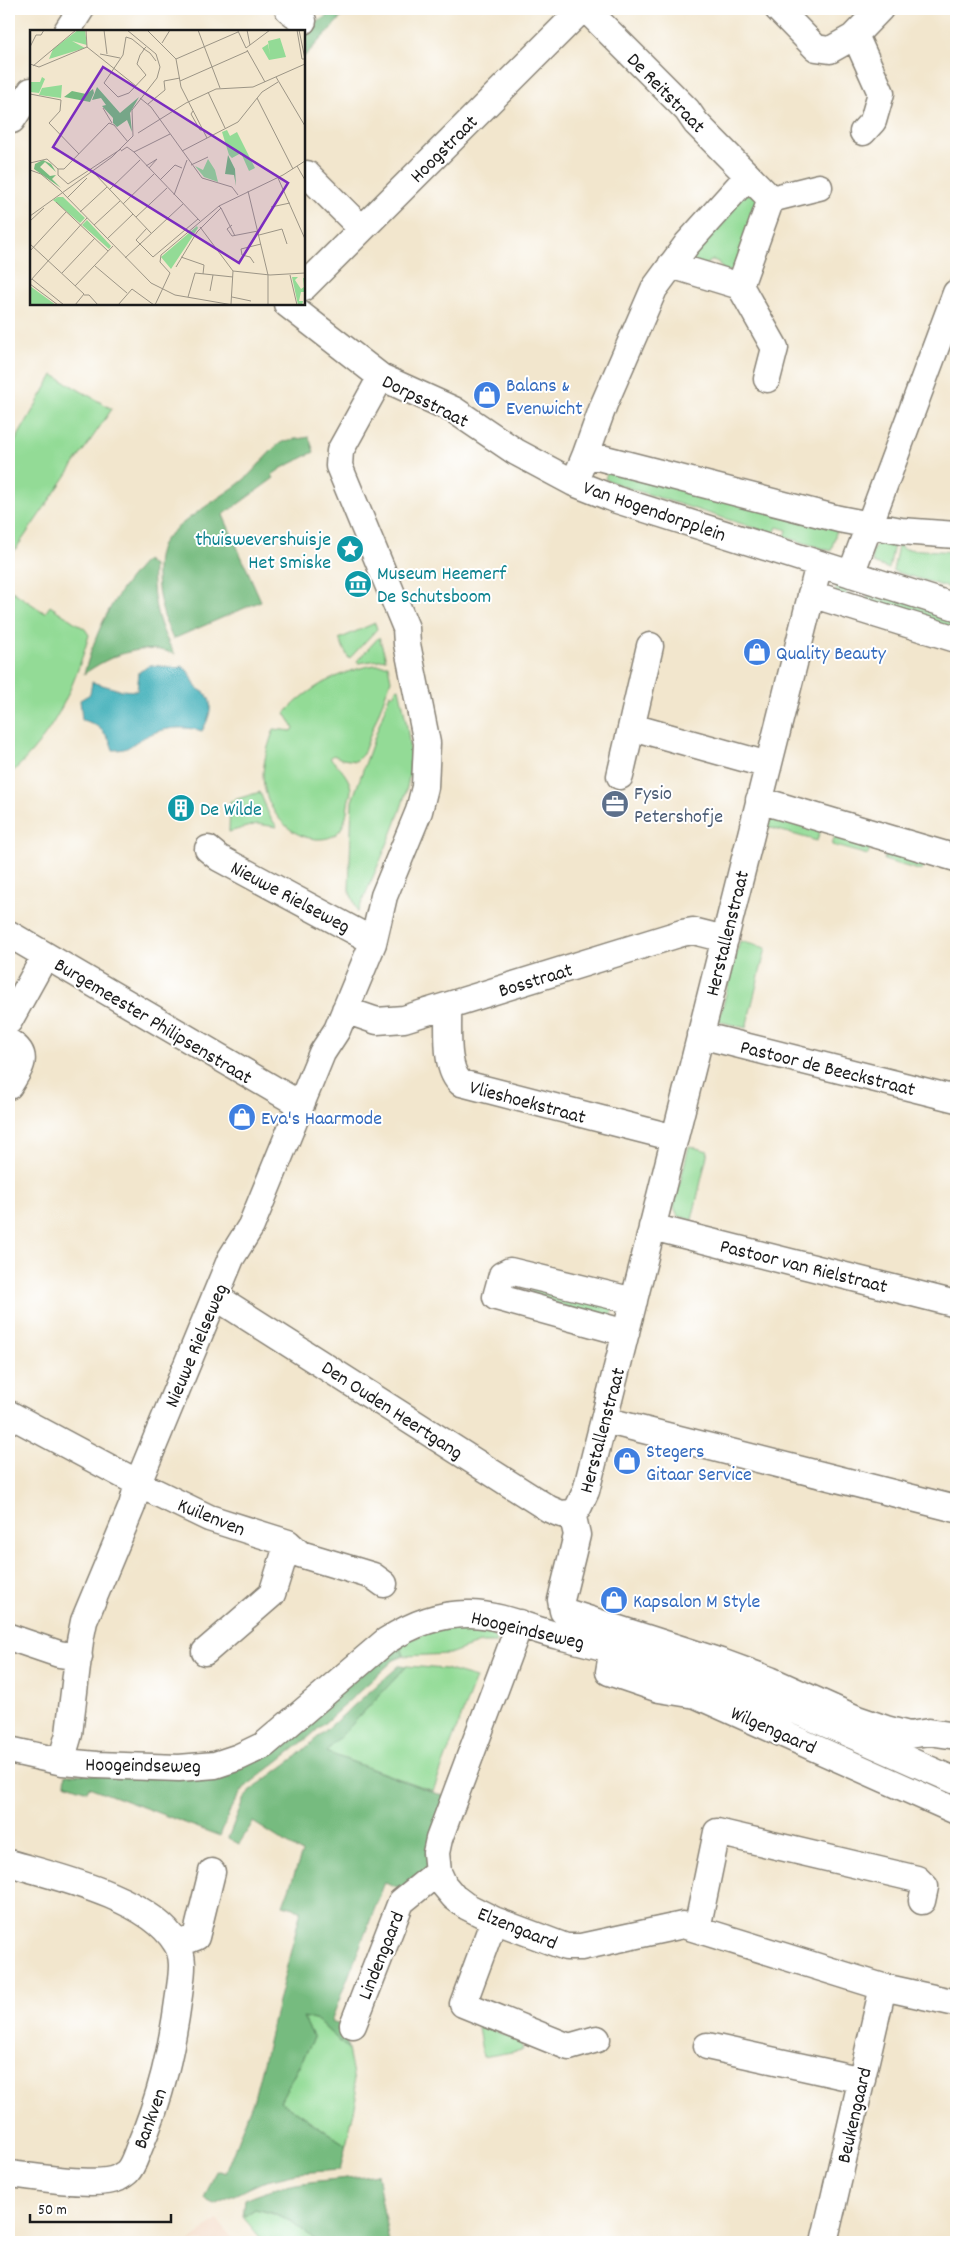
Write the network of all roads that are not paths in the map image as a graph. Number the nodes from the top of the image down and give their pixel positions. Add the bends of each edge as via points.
1 (81, 9) edge
2 (582, 9) edge
3 (586, 9) edge
4 (778, 9) edge
5 (880, 9) edge
6 (69, 30) edge
7 (853, 37) junction
8 (30, 94) edge
9 (17, 123) edge
10 (862, 132) dead end
11 (748, 176) junction
12 (305, 177) edge
13 (819, 187) dead end
14 (771, 199) junction
15 (362, 229) junction
16 (671, 265) junction
17 (305, 285) edge
18 (740, 286) junction
19 (956, 293) edge
20 (288, 305) edge
21 (381, 377) junction
22 (767, 379) dead end
23 (586, 454) junction
24 (574, 483) junction
25 (869, 525) junction
26 (956, 535) edge
27 (818, 564) junction
28 (851, 574) junction
29 (811, 594) junction
30 (956, 607) edge
31 (956, 639) edge
32 (650, 646) dead end
33 (632, 727) junction
34 (768, 764) junction
35 (620, 776) dead end
36 (759, 800) junction
37 (208, 849) dead end
38 (956, 858) edge
39 (9, 934) edge
40 (725, 939) junction
41 (373, 943) junction
42 (45, 956) junction
43 (448, 1006) junction
44 (345, 1010) junction
45 (9, 1021) edge
46 (700, 1035) junction
47 (9, 1042) edge
48 (9, 1086) edge
49 (956, 1099) edge
50 (301, 1105) junction
51 (674, 1138) junction
52 (652, 1228) junction
53 (216, 1297) junction
54 (634, 1301) junction
55 (956, 1304) edge
56 (626, 1332) junction
57 (9, 1414) edge
58 (604, 1420) junction
59 (138, 1483) junction
60 (956, 1509) edge
61 (572, 1513) junction
62 (288, 1543) junction
63 (384, 1584) dead end
64 (563, 1611) joint
65 (520, 1623) junction
66 (9, 1637) edge
67 (612, 1648) junction
68 (205, 1652) dead end
69 (78, 1657) junction
70 (956, 1736) edge
71 (9, 1750) edge
72 (63, 1762) junction
73 (956, 1781) edge
74 (956, 1811) edge
75 (9, 1863) edge
76 (212, 1872) dead end
77 (438, 1872) junction
78 (922, 1901) dead end
79 (494, 1920) junction
80 (697, 1928) junction
81 (178, 1944) junction
82 (883, 1987) junction
83 (956, 2003) edge
84 (353, 2025) dead end
85 (597, 2040) dead end
86 (707, 2046) dead end
87 (862, 2080) junction
88 (9, 2174) edge
89 (824, 2242) edge

1 - 6 street
2 - 15 street, Hoogstraat
3 - 11 street, De Reitstraat
4 - 7 street via 816,48 830,50
5 - 7 street
7 - 10 street via 882,93 873,121
8 - 9 street
11 - 14 street, De Reitstraat
11 - 16 street
12 - 15 street via 307,174
13 - 14 street
14 - 18 street
15 - 17 street, Hoogstraat
16 - 18 street
16 - 23 street via 654,289
18 - 22 street via 779,336
19 - 25 street
20 - 21 street, Dorpsstraat
21 - 24 street, Dorpsstraat via 454,410 516,452
21 - 41 street, Nieuwe Rielseweg via 340,451 339,466 402,616 428,743 428,764 419,810 384,896
23 - 24 street, Van Hogendorpplein
23 - 25 street, Van Hogendorpplein
24 - 27 street, Van Hogendorpplein via 617,500
25 - 26 street, Van Hogendorpplein via 901,532
25 - 28 street
27 - 28 street, Van Hogendorpplein
27 - 29 street, Herstallenstraat
28 - 30 street, Van Hogendorpplein
29 - 31 street
29 - 34 street, Herstallenstraat
32 - 33 street
33 - 34 street
33 - 35 street
34 - 36 street, Herstallenstraat
36 - 38 street
36 - 40 street, Herstallenstraat
37 - 41 street, Nieuwe Rielseweg
39 - 42 street, Burgemeester Philipsenstraat
40 - 43 street, Bosstraat via 693,931 682,933
40 - 46 street, Herstallenstraat
41 - 44 street, Nieuwe Rielseweg
42 - 45 street
42 - 50 street, Burgemeester Philipsenstraat
43 - 44 street, Bosstraat via 388,1022
43 - 51 street, Vlieshoekstraat via 450,1067 461,1083
44 - 50 street, Nieuwe Rielseweg via 337,1030 322,1052
46 - 49 street, Pastoor de Beeckstraat
46 - 51 street, Herstallenstraat
47 - 48 street via 18,1048 22,1056 21,1065
50 - 53 street, Nieuwe Rielseweg via 251,1226 232,1258
51 - 52 street, Herstallenstraat
52 - 54 street, Herstallenstraat
52 - 55 street, Pastoor van Rielstraat
53 - 59 street, Nieuwe Rielseweg
53 - 61 street, Den Ouden Heertgang via 549,1509 561,1514
54 - 56 street, Herstallenstraat
54 - 56 street via 510,1271 502,1275 496,1297
56 - 58 street, Herstallenstraat
57 - 59 street, Kuilenven
58 - 60 street
58 - 61 street, Herstallenstraat via 584,1499
59 - 62 street, Kuilenven via 209,1518
59 - 69 street, Nieuwe Rielseweg via 132,1506 84,1621
61 - 64 street, Herstallenstraat via 577,1535 561,1600
62 - 63 street, Kuilenven via 300,1554 373,1576
62 - 68 street via 272,1594
64 - 70 street, Hoogeindseweg via 721,1662 886,1729 909,1735 929,1732
65 - 67 street, Hoogeindseweg via 556,1636
65 - 72 street, Hoogeindseweg via 472,1614 441,1616 400,1632 264,1744 215,1765 148,1768
65 - 77 street via 444,1822 436,1853
66 - 69 street
67 - 73 street, Hoogeindseweg via 730,1685
67 - 74 street, Wilgengaard via 609,1672 658,1689 696,1695
69 - 72 street, Nieuwe Rielseweg
71 - 72 street, Hoogeindseweg
75 - 81 street via 87,1887 145,1913 165,1928
76 - 81 street via 196,1937
77 - 79 street, Elzengaard via 444,1886 454,1896
77 - 84 street, Lindengaard via 401,1902
78 - 80 street via 925,1887 917,1880 717,1832
79 - 80 street, Elzengaard via 566,1947 581,1947 670,1926
79 - 85 street via 463,2004 569,2046
80 - 82 street, Elzengaard
81 - 88 street, Bankven via 182,1970 173,2041 148,2127 129,2170 116,2178 94,2181
82 - 83 street, Elzengaard
82 - 87 street, Beukengaard
86 - 87 street
87 - 89 street, Beukengaard

